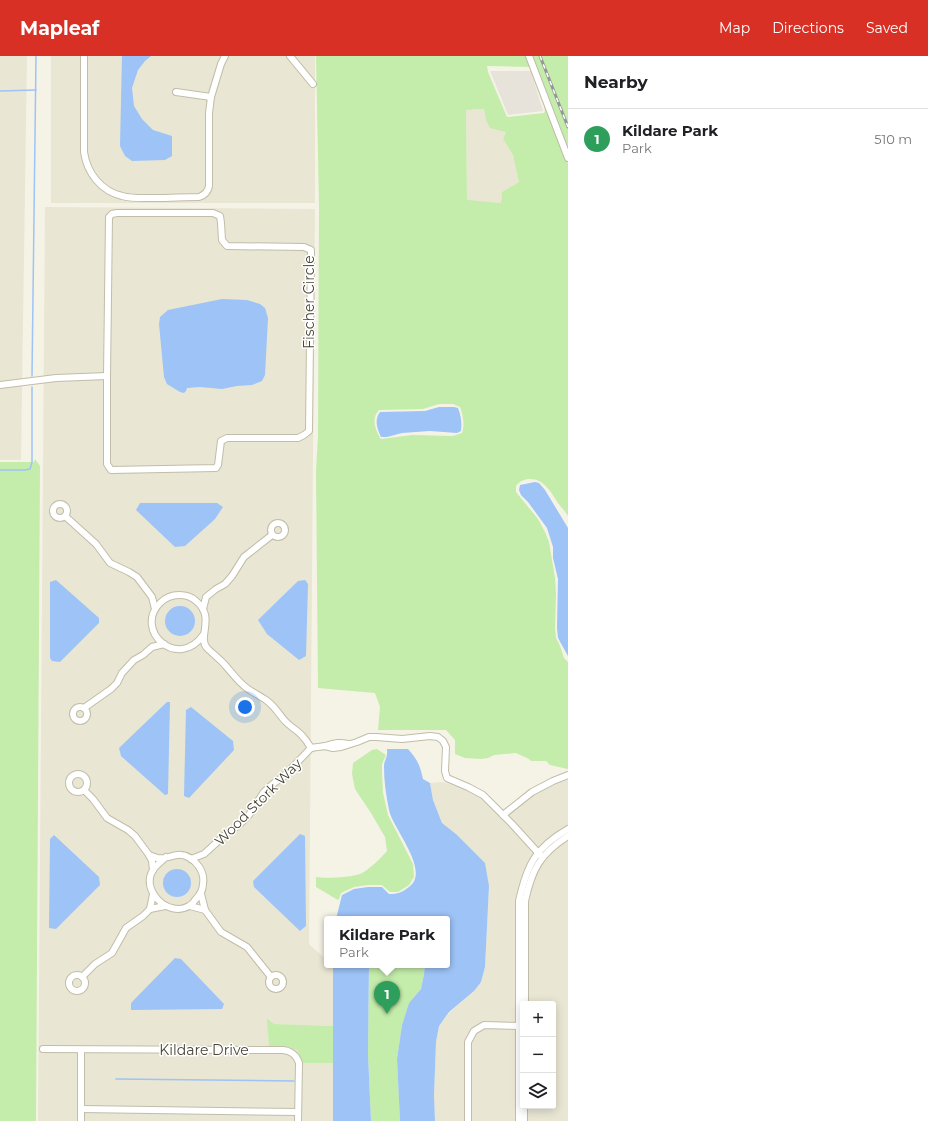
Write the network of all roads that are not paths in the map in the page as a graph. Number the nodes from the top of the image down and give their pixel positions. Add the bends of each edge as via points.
1 (84, 56) edge
2 (225, 56) edge
3 (290, 56) edge
4 (529, 56) edge
5 (313, 84) dead end
6 (176, 92) dead end
7 (210, 97) junction
8 (568, 158) edge
9 (107, 376) junction
10 (0, 385) edge
11 (65, 516) dead end
12 (272, 535) dead end
13 (152, 597) junction
14 (206, 597) junction
15 (193, 599) junction
16 (164, 600) junction
17 (155, 609) junction
18 (203, 609) junction
19 (204, 634) junction
20 (156, 636) junction
21 (164, 644) junction
22 (194, 645) junction
23 (152, 647) junction
24 (206, 647) junction
25 (84, 708) dead end
26 (311, 748) junction
27 (568, 776) edge
28 (84, 790) dead end
29 (503, 815) junction
30 (568, 829) edge
31 (568, 836) edge
32 (204, 854) junction
33 (149, 855) junction
34 (540, 855) junction
35 (166, 857) junction
36 (191, 859) junction
37 (200, 869) junction
38 (153, 870) junction
39 (153, 894) junction
40 (201, 894) junction
41 (165, 906) junction
42 (190, 906) junction
43 (150, 909) junction
44 (205, 910) junction
45 (82, 977) dead end
46 (271, 977) dead end
47 (521, 1001) edge
48 (525, 1001) edge
49 (520, 1026) edge
50 (521, 1037) edge
51 (43, 1049) dead end
52 (81, 1050) junction
53 (81, 1109) junction
54 (524, 1109) edge
55 (298, 1112) junction
56 (81, 1121) edge
57 (298, 1121) edge
58 (468, 1121) edge
59 (519, 1121) edge
60 (524, 1121) edge

1 - 7 street via 85,160 99,183 110,192 123,197 199,197 208,192
2 - 7 street
3 - 5 street
4 - 8 street
6 - 7 street
9 - 9 street, Fischer Circle via 109,217 112,214 213,213 220,216 222,240 227,246 304,247 311,250 309,430 304,435 298,438 227,438 221,442 216,468 111,470 107,464
9 - 10 street via 56,378
11 - 13 street via 96,544 110,563 137,577
12 - 14 street via 244,557 225,584
13 - 16 street
13 - 17 street
14 - 15 street
14 - 18 street
15 - 16 street via 180,595
15 - 18 street
16 - 17 street
17 - 20 street via 152,623
18 - 19 street via 206,619
19 - 22 street
19 - 24 street
20 - 21 street
20 - 23 street
21 - 22 street via 179,649
21 - 23 street
22 - 24 street
23 - 25 street via 128,666 111,689
24 - 26 street via 240,682 273,706 285,722 304,737
26 - 29 street via 341,747 376,736 402,740 438,736 446,747 447,778 483,795
26 - 32 street, Wood Stork Way via 284,777 264,792 249,815
27 - 29 street via 532,792
28 - 33 street via 107,818 128,830
29 - 34 street
30 - 34 street via 553,838
31 - 34 street
32 - 36 street, Wood Stork Way
32 - 37 street, Wood Stork Way
33 - 35 street
33 - 38 street
34 - 47 street via 528,870 519,900
34 - 48 street via 528,885 525,901
35 - 36 street via 176,855
35 - 38 street
36 - 37 street
37 - 40 street via 204,880
38 - 39 street via 150,878
39 - 41 street
39 - 43 street
40 - 42 street
40 - 44 street
41 - 42 street via 179,910
41 - 43 street
42 - 44 street
43 - 45 street via 126,928 112,953 95,964
44 - 46 street via 221,932 247,947
49 - 58 street via 484,1025 474,1031 468,1042
50 - 59 street
51 - 52 street, Kildare Drive
52 - 53 street
52 - 55 street, Kildare Drive via 286,1050 296,1056 299,1063
53 - 55 street
53 - 56 street
54 - 60 street
55 - 57 street, Kildare Drive

